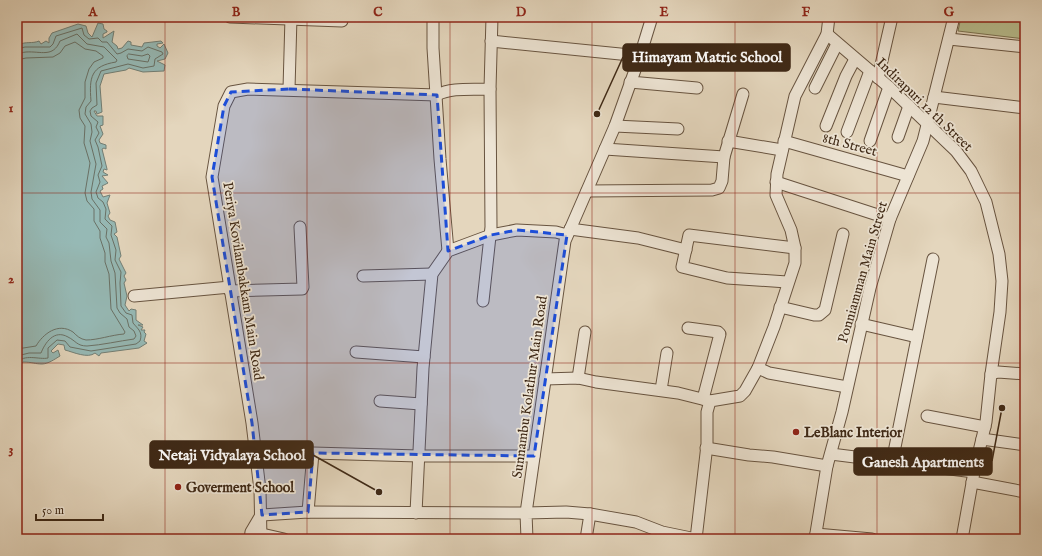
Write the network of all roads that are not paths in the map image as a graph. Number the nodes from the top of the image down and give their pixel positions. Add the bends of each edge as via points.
1 (230, 17) edge
2 (433, 17) edge
3 (492, 17) edge
4 (652, 17) edge
5 (829, 17) edge
6 (892, 17) edge
7 (954, 17) edge
8 (291, 19) edge
9 (342, 22) dead end
10 (827, 34) junction
11 (949, 39) junction
12 (491, 41) junction
13 (837, 44) junction
14 (1025, 47) edge
15 (640, 56) junction
16 (855, 59) junction
17 (874, 75) junction
18 (630, 82) junction
19 (889, 87) junction
20 (697, 88) dead end
21 (816, 88) dead end
22 (289, 89) junction
23 (490, 89) junction
24 (743, 94) dead end
25 (437, 95) junction
26 (934, 97) junction
27 (909, 106) junction
28 (1025, 108) edge
29 (927, 123) junction
30 (615, 126) junction
31 (826, 126) dead end
32 (678, 129) dead end
33 (847, 132) dead end
34 (898, 137) dead end
35 (728, 141) junction
36 (870, 141) dead end
37 (783, 146) junction
38 (605, 149) junction
39 (724, 157) junction
40 (908, 176) junction
41 (776, 182) junction
42 (587, 191) junction
43 (890, 219) junction
44 (300, 227) dead end
45 (569, 232) junction
46 (843, 234) dead end
47 (491, 236) junction
48 (795, 248) junction
49 (686, 250) junction
50 (448, 251) junction
51 (933, 259) dead end
52 (432, 274) junction
53 (363, 276) dead end
54 (787, 282) junction
55 (230, 289) junction
56 (134, 296) dead end
57 (483, 301) dead end
58 (780, 308) junction
59 (861, 324) junction
60 (688, 328) dead end
61 (585, 332) dead end
62 (917, 337) junction
63 (356, 352) dead end
64 (667, 353) dead end
65 (424, 357) junction
66 (758, 368) junction
67 (991, 374) junction
68 (1025, 374) edge
69 (578, 378) junction
70 (545, 379) junction
71 (847, 387) junction
72 (661, 390) junction
73 (706, 400) junction
74 (380, 401) dead end
75 (422, 404) junction
76 (927, 416) dead end
77 (985, 426) junction
78 (982, 439) junction
79 (1025, 445) edge
80 (706, 448) junction
81 (831, 454) junction
82 (419, 456) junction
83 (534, 456) junction
84 (892, 462) junction
85 (827, 466) junction
86 (973, 477) junction
87 (1025, 492) edge
88 (308, 512) junction
89 (416, 513) junction
90 (526, 513) junction
91 (262, 514) junction
92 (590, 514) junction
93 (815, 536) edge
94 (262, 537) edge
95 (250, 539) edge
96 (284, 539) edge
97 (527, 539) edge
98 (586, 539) edge
99 (696, 539) edge
100 (872, 539) edge
101 (962, 539) edge

1 - 8 street
2 - 25 street
3 - 12 street
4 - 15 street, Sunnambu Kolathur Main Road
5 - 10 street
6 - 17 street
7 - 11 street, Ponniamman Main Street
8 - 9 street
8 - 22 street
10 - 13 street, Indirapuri 12 th Street
10 - 37 street via 795,96
11 - 14 street
11 - 26 street, Ponniamman Main Street
12 - 15 street
12 - 23 street
13 - 16 street, Indirapuri 12 th Street
13 - 21 street
15 - 18 street, Sunnambu Kolathur Main Road
16 - 17 street, Indirapuri 12 th Street
16 - 31 street
17 - 19 street, Indirapuri 12 th Street
17 - 33 street
18 - 20 street
18 - 30 street, Sunnambu Kolathur Main Road
19 - 27 street, Indirapuri 12 th Street
19 - 36 street
22 - 25 street, Periya Kovilambakkam Main Road
22 - 55 street, Periya Kovilambakkam Main Road via 248,89 231,92 224,106 212,177
23 - 25 street, Periya Kovilambakkam Main Road via 455,90
23 - 47 street
24 - 35 street
25 - 50 street
26 - 28 street
26 - 29 street, Ponniamman Main Street
27 - 29 street, Indirapuri 12 th Street
27 - 34 street
29 - 40 street, Ponniamman Main Street
29 - 67 street, Indirapuri 12 th Street via 956,151 971,171 986,202 994,231 1002,281
30 - 32 street
30 - 38 street, Sunnambu Kolathur Main Road
35 - 37 street, 8th Street
35 - 39 street
37 - 40 street, 8th Street
37 - 41 street
38 - 39 street
38 - 42 street, Sunnambu Kolathur Main Road
39 - 42 street via 722,181 719,188 712,190
40 - 43 street, Ponniamman Main Street
41 - 43 street
41 - 48 street via 776,195 791,230
42 - 45 street, Sunnambu Kolathur Main Road
43 - 59 street, Ponniamman Main Street
44 - 55 street via 302,289
45 - 47 street via 517,230
45 - 49 street via 638,238
45 - 70 street, Sunnambu Kolathur Main Road via 565,241
46 - 58 street via 825,310 819,315 814,315
47 - 50 street
47 - 57 street
48 - 49 street via 689,235
48 - 54 street via 795,263
49 - 54 street via 682,267 727,278
50 - 52 street
51 - 62 street
52 - 53 street
52 - 65 street
54 - 58 street
55 - 56 street
55 - 91 street, Periya Kovilambakkam Main Road via 252,422
58 - 66 street
59 - 62 street
59 - 71 street, Ponniamman Main Street
60 - 73 street via 720,334
61 - 69 street
62 - 84 street
63 - 65 street
64 - 72 street
65 - 75 street
66 - 71 street via 769,373
66 - 73 street via 746,391 740,396
67 - 68 street
67 - 77 street, Indirapuri 12 th Street
69 - 70 street
69 - 72 street
70 - 83 street, Sunnambu Kolathur Main Road
71 - 81 street, Ponniamman Main Street
72 - 73 street
73 - 80 street
74 - 75 street
75 - 82 street
76 - 77 street
77 - 78 street, Indirapuri 12 th Street
78 - 79 street
78 - 86 street, Indirapuri 12 th Street
80 - 85 street
80 - 99 street
81 - 84 street
81 - 85 street, Ponniamman Main Street
82 - 83 street
82 - 88 street via 314,453
82 - 89 street
83 - 90 street, Sunnambu Kolathur Main Road
84 - 86 street
85 - 93 street, Ponniamman Main Street
86 - 87 street
86 - 101 street, Indirapuri 12 th Street
88 - 89 street
88 - 91 street
89 - 90 street
90 - 92 street
90 - 97 street, Sunnambu Kolathur Main Road
91 - 94 street
91 - 95 street via 251,532
92 - 98 street
92 - 99 street via 636,522 662,532
93 - 100 street
94 - 96 street

